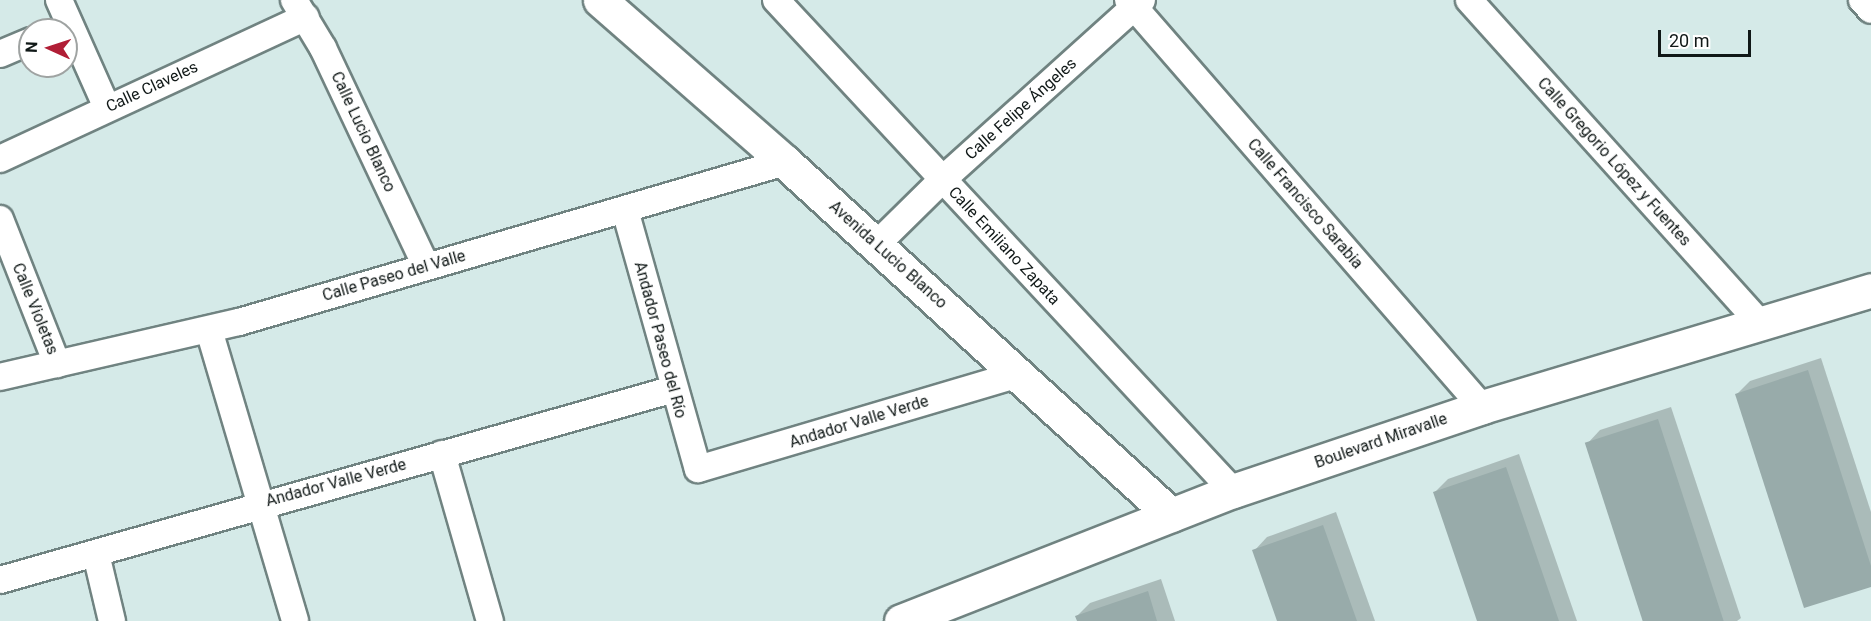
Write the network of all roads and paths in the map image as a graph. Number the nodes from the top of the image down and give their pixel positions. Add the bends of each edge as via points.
1 (59, 0) edge
2 (600, 0) edge
3 (776, 0) edge
4 (1469, 0) edge
5 (1862, 0) edge
6 (1135, 2) edge
7 (300, 9) edge
8 (1871, 10) edge
9 (62, 18) edge
10 (18, 46) edge
11 (0, 54) edge
12 (78, 55) edge
13 (106, 108) junction
14 (0, 159) edge
15 (785, 162) junction
16 (942, 180) junction
17 (625, 210) junction
18 (0, 219) edge
19 (876, 245) junction
20 (426, 266) junction
21 (1871, 290) edge
22 (1760, 323) junction
23 (208, 330) junction
24 (57, 364) junction
25 (1019, 374) junction
26 (0, 377) edge
27 (674, 389) junction
28 (1482, 407) junction
29 (442, 454) junction
30 (698, 469) joint
31 (1233, 491) junction
32 (261, 504) junction
33 (1171, 515) junction
34 (96, 554) junction
35 (0, 580) edge
36 (112, 621) edge
37 (295, 621) edge
38 (490, 621) edge
39 (901, 621) edge

1 - 9 street
2 - 15 street, Avenida Lucio Blanco
3 - 16 street, Calle Emiliano Zapata
4 - 22 street, Calle Gregorio López y Fuentes
5 - 8 street
6 - 16 street, Calle Felipe Ángeles
6 - 28 street, Calle Francisco Sarabia
7 - 13 street, Calle Claveles
7 - 20 street, Calle Lucio Blanco
10 - 11 street
12 - 13 street
13 - 14 street, Calle Claveles
15 - 17 street, Calle Paseo del Valle
15 - 19 street, Avenida Lucio Blanco
16 - 19 street, Calle Felipe Ángeles
16 - 31 street, Calle Emiliano Zapata
17 - 20 street, Calle Paseo del Valle
17 - 27 street, Andador Paseo del Río
18 - 24 street, Calle Violetas
19 - 25 street, Avenida Lucio Blanco
20 - 23 street, Calle Paseo del Valle
21 - 22 street, Boulevard Miravalle
22 - 28 street, Boulevard Miravalle
23 - 24 street, Calle Paseo del Valle
23 - 32 street
24 - 26 street, Calle Paseo del Valle
25 - 30 street, Andador Valle Verde
25 - 33 street, Avenida Lucio Blanco
27 - 29 street, Andador Valle Verde
27 - 30 street, Andador Paseo del Río
28 - 31 street, Boulevard Miravalle
29 - 32 street, Andador Valle Verde
29 - 38 street
31 - 33 street, Boulevard Miravalle
32 - 34 street, Andador Valle Verde
32 - 37 street
33 - 39 street, Boulevard Miravalle
34 - 35 street, Andador Valle Verde
34 - 36 street

